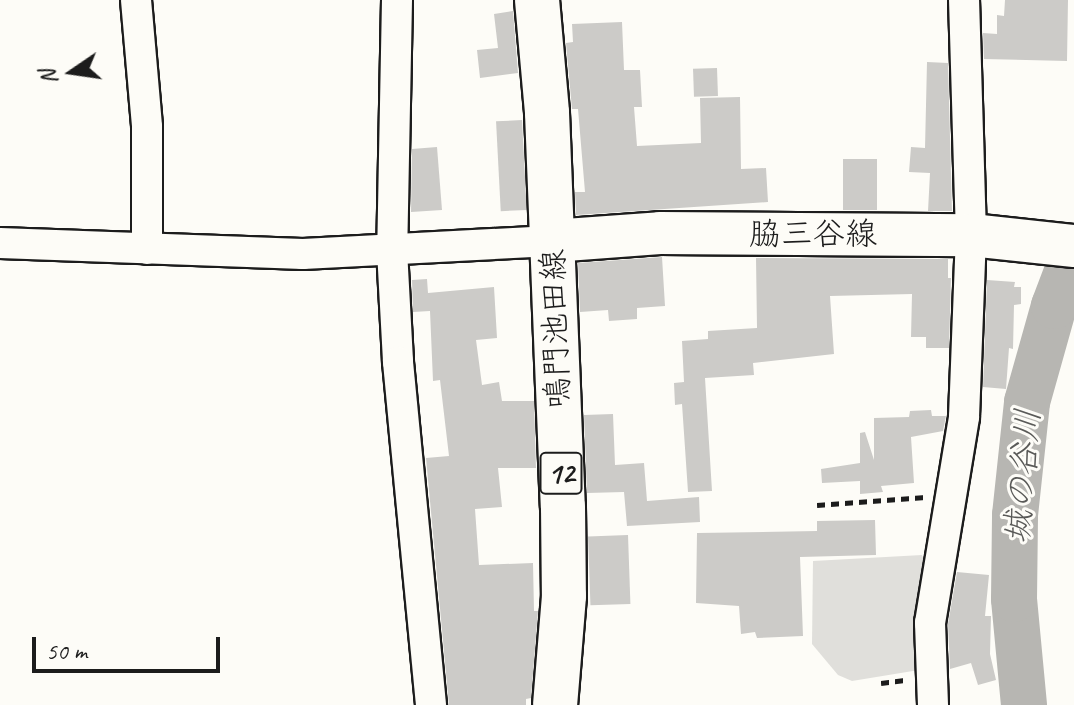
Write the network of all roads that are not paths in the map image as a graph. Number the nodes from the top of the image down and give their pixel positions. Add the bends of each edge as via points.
1 (136, 0) edge
2 (397, 0) edge
3 (537, 0) edge
4 (964, 0) edge
5 (971, 235) junction
6 (552, 241) junction
7 (0, 243) edge
8 (1067, 246) edge
9 (147, 249) junction
10 (392, 250) junction
11 (431, 705) edge
12 (555, 705) edge
13 (933, 705) edge

1 - 9 street via 147,127
2 - 10 street
3 - 6 main road, 鳴門池田線 / 12
4 - 5 street
5 - 6 main road, 脇三谷線 via 660,233
5 - 8 main road, 脇三谷線
5 - 13 street via 964,417 930,623
6 - 10 street
6 - 12 main road, 鳴門池田線 / 12 via 564,596
7 - 9 street
9 - 10 street via 303,254
10 - 11 street

